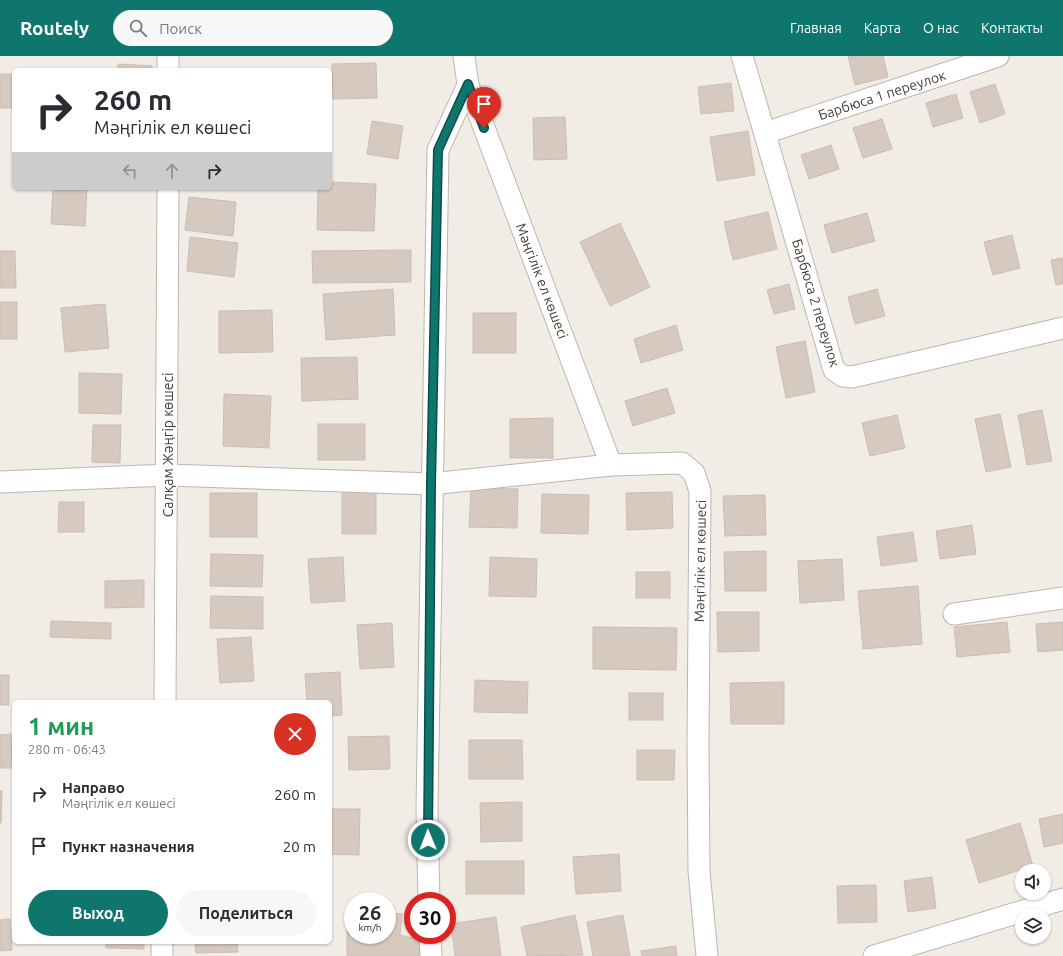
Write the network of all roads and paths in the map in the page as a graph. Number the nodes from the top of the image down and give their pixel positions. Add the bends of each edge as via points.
1 (168, 56) edge
2 (464, 56) edge
3 (742, 56) edge
4 (998, 56) edge
5 (168, 68) edge
6 (468, 84) junction
7 (765, 133) junction
8 (168, 190) edge
9 (1063, 328) edge
10 (611, 465) junction
11 (168, 475) junction
12 (0, 482) edge
13 (431, 484) junction
14 (1063, 598) edge
15 (954, 614) dead end
16 (165, 700) edge
17 (429, 892) edge
18 (1063, 899) edge
19 (162, 944) edge
20 (430, 944) edge
21 (162, 956) edge
22 (431, 956) edge
23 (707, 956) edge
24 (874, 956) edge

1 - 5 street
2 - 6 street, Мәңгілік ел көшесі
3 - 7 street, Барбюса 2 переулок
4 - 7 street, Барбюса 1 переулок
6 - 10 street, Мәңгілік ел көшесі
6 - 13 street via 438,150
7 - 9 street, Барбюса 2 переулок via 834,370 843,376 852,378
8 - 11 street, Салқам Жәңгір көшесі
10 - 13 street
10 - 23 street, Мәңгілік ел көшесі via 682,463 694,473 700,491 699,871
11 - 12 street
11 - 13 street
11 - 16 street, Салқам Жәңгір көшесі
13 - 17 street via 427,809
14 - 15 street
18 - 24 street
19 - 21 street
20 - 22 street

